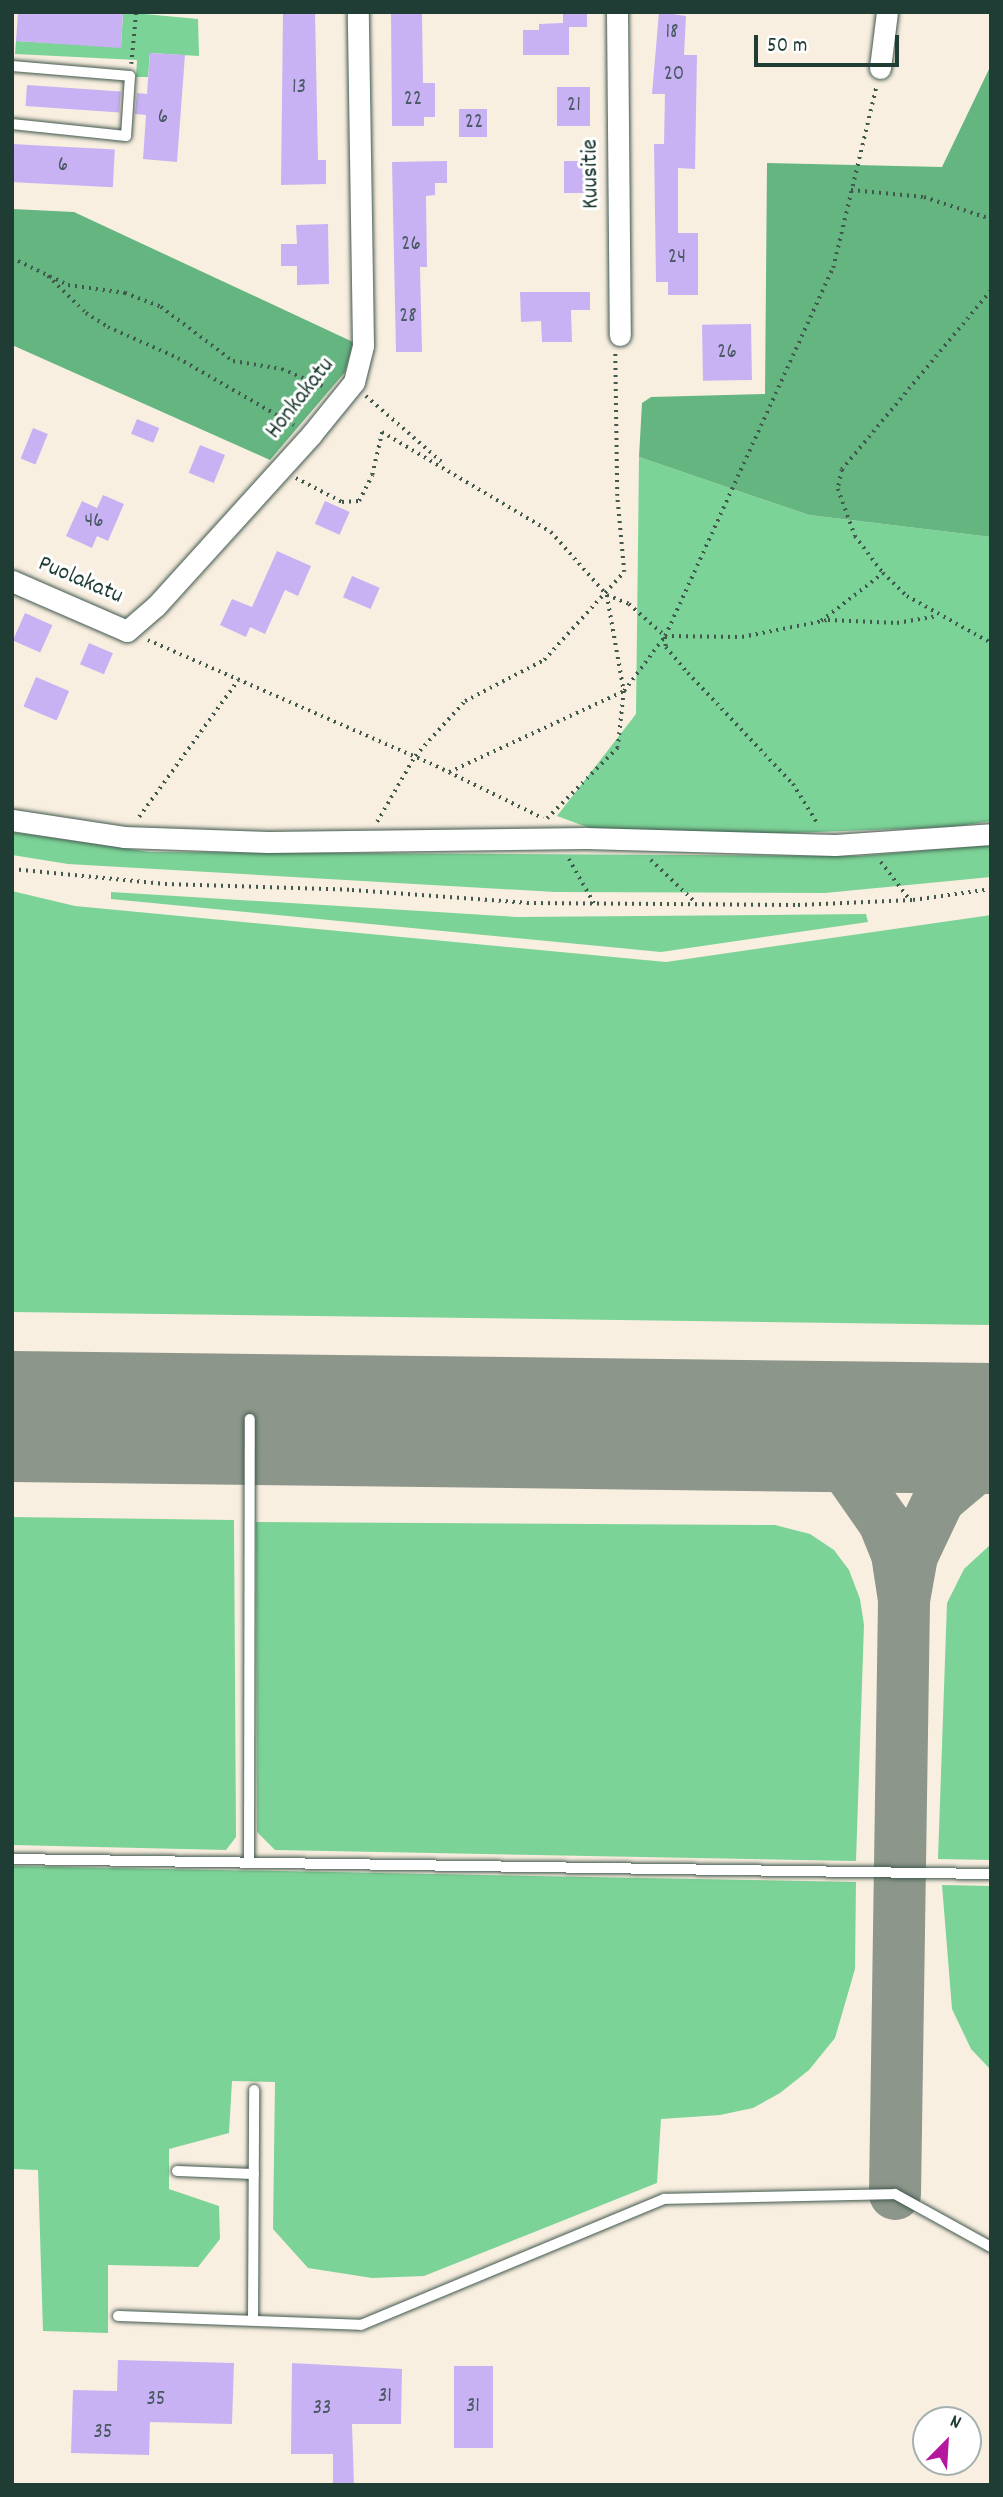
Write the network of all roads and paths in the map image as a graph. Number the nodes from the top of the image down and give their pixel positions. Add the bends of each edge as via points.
1 (136, 12) edge
2 (358, 12) edge
3 (617, 12) edge
4 (887, 12) edge
5 (12, 66) edge
6 (880, 68) joint
7 (130, 76) junction
8 (12, 124) edge
9 (851, 190) junction
10 (991, 219) edge
11 (12, 258) edge
12 (47, 274) junction
13 (991, 291) edge
14 (620, 335) joint
15 (344, 394) junction
16 (311, 435) junction
17 (278, 470) junction
18 (452, 470) junction
19 (883, 573) junction
20 (12, 580) edge
21 (607, 595) junction
22 (937, 616) junction
23 (820, 622) junction
24 (127, 631) junction
25 (665, 636) junction
26 (991, 643) edge
27 (238, 680) junction
28 (624, 691) junction
29 (415, 756) junction
30 (449, 772) junction
31 (12, 820) edge
32 (546, 820) junction
33 (557, 831) junction
34 (991, 834) edge
35 (124, 837) junction
36 (524, 839) junction
37 (630, 839) junction
38 (366, 841) junction
39 (867, 844) junction
40 (835, 845) junction
41 (12, 869) edge
42 (991, 888) edge
43 (910, 900) junction
44 (594, 903) junction
45 (695, 903) junction
46 (250, 1419) dead end
47 (12, 1859) edge
48 (249, 1862) junction
49 (991, 1874) edge
50 (254, 2090) dead end
51 (177, 2171) dead end
52 (254, 2174) junction
53 (991, 2247) edge
54 (118, 2316) dead end
55 (253, 2319) junction

1 - 7 path
2 - 15 street, Honkakatu via 363,345 356,374
3 - 14 street, Kuusitie
4 - 6 street
5 - 7 lane
6 - 9 path
7 - 8 lane via 126,136
9 - 10 path via 923,197
9 - 25 path via 833,268
11 - 12 path
12 - 15 path via 68,285 125,293 161,307 233,361 282,369
12 - 16 path via 86,313 108,327 187,363
13 - 19 path via 842,470 841,505 855,536
14 - 21 path via 615,350 617,496 624,572
15 - 16 street, Honkakatu
15 - 18 path via 369,397
16 - 17 street, Honkakatu
17 - 18 path via 342,502 359,501 372,475 382,432
17 - 24 street, Honkakatu via 156,606
18 - 21 path via 551,532
19 - 22 path
19 - 23 path
20 - 24 street, Puolakatu
21 - 25 path via 629,604
21 - 28 path
21 - 29 path via 544,660 465,701
22 - 23 path via 897,623 863,619
22 - 26 path
23 - 25 path via 742,637
24 - 27 path
25 - 28 path
25 - 40 path via 673,656 793,784
27 - 29 path
27 - 35 path
28 - 30 path
28 - 32 path via 618,748
29 - 30 path
29 - 38 path
30 - 32 path
31 - 35 street
32 - 33 path
32 - 36 path
33 - 36 street
33 - 37 street
33 - 44 path
34 - 39 street
35 - 38 street
36 - 38 street
37 - 40 street
37 - 45 path
39 - 40 street
39 - 43 path
41 - 44 path via 165,884
42 - 43 path
43 - 45 path
44 - 45 path
46 - 48 lane
47 - 48 lane
48 - 49 lane
50 - 52 lane
51 - 52 lane
52 - 55 lane
53 - 55 lane via 895,2194 664,2199 361,2325
54 - 55 lane

